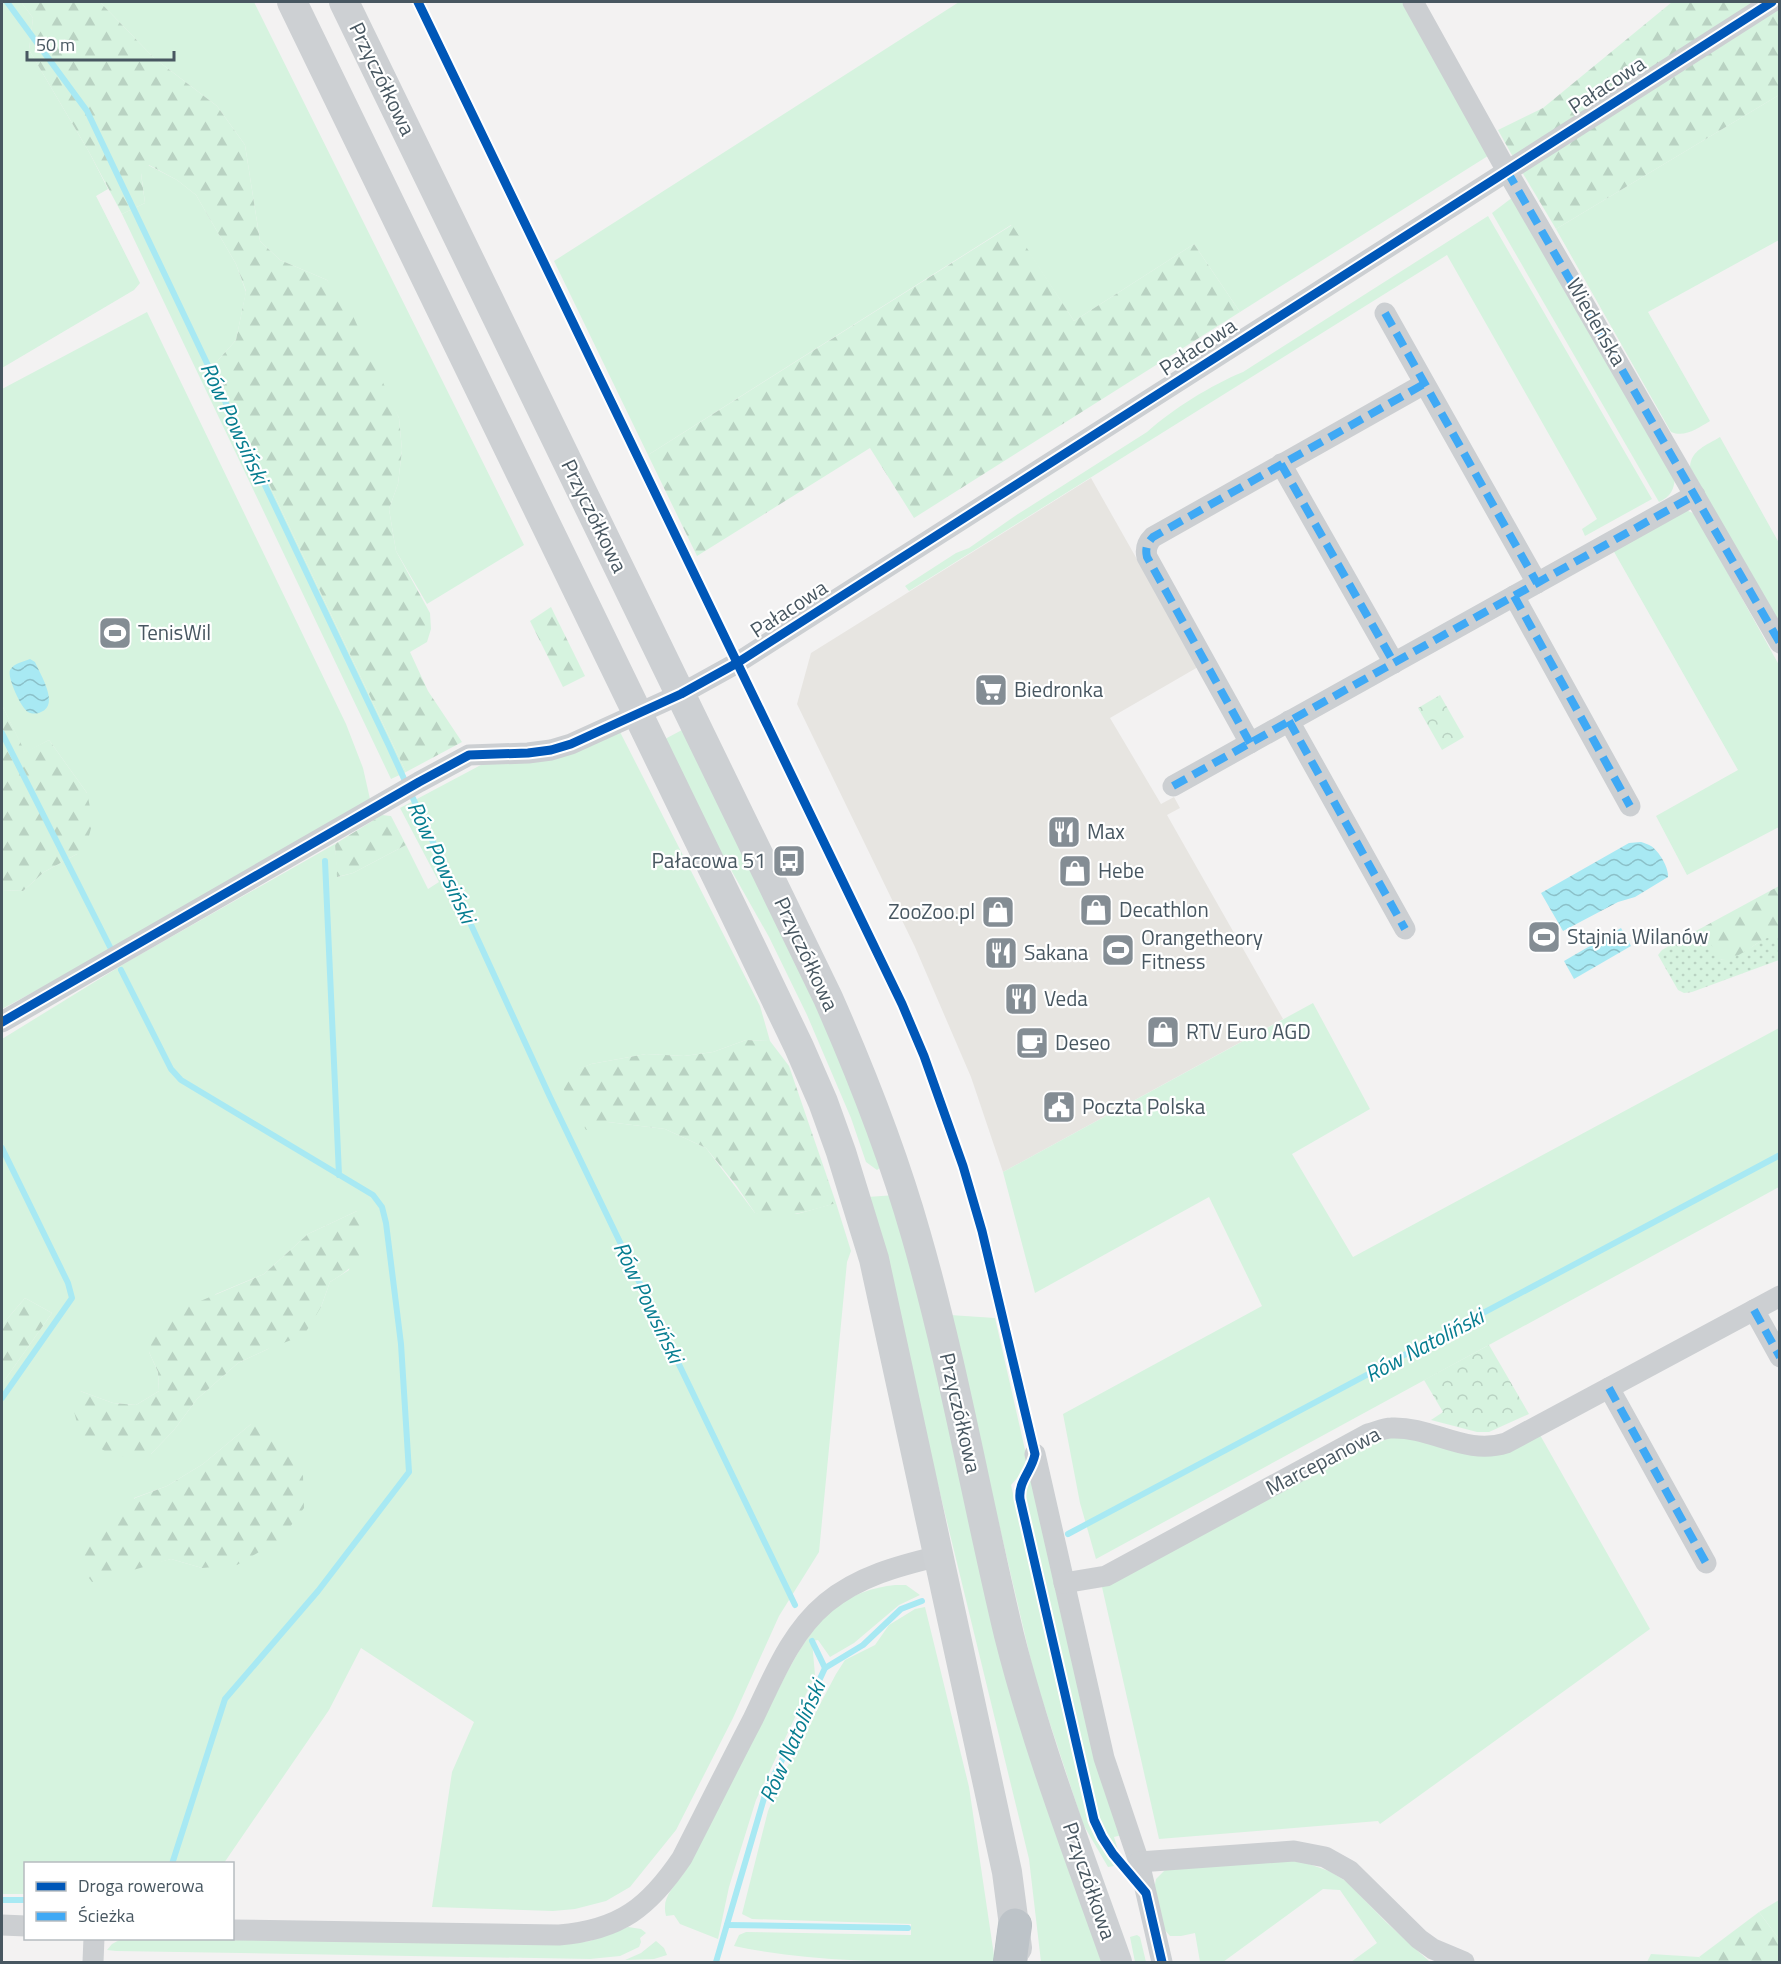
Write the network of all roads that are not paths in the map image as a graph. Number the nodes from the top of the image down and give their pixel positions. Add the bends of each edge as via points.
1 (292, 2) edge
2 (345, 2) edge
3 (1413, 2) edge
4 (1772, 2) edge
5 (1507, 171) junction
6 (1385, 313) dead end
7 (1424, 384) junction
8 (1281, 464) junction
9 (1695, 495) junction
10 (1537, 583) junction
11 (1514, 596) junction
12 (1779, 643) edge
13 (1394, 663) junction
14 (681, 694) junction
15 (638, 714) junction
16 (1289, 722) junction
17 (1251, 742) junction
18 (1173, 786) dead end
19 (1630, 806) dead end
20 (1406, 929) dead end
21 (2, 1022) edge
22 (841, 1152) junction
23 (898, 1177) junction
24 (1779, 1296) edge
25 (1754, 1310) junction
26 (1779, 1357) edge
27 (1610, 1388) junction
28 (1035, 1454) dead end
29 (939, 1556) junction
30 (1706, 1563) dead end
31 (1064, 1583) junction
32 (1138, 1862) junction
33 (1015, 1924) junction
34 (2, 1925) edge
35 (24, 1926) edge
36 (234, 1930) edge
37 (94, 1940) edge
38 (93, 1962) edge
39 (1010, 1962) edge
40 (1019, 1962) edge
41 (1117, 1962) edge
42 (1162, 1962) edge
43 (1464, 1962) edge

1 - 15 main road
2 - 14 main road, Przyczółkowa
3 - 5 street, Wiedeńska
4 - 5 street, Pałacowa
5 - 9 street, Wiedeńska
5 - 14 street, Pałacowa via 746,658
6 - 7 street
7 - 8 street
7 - 10 street
8 - 13 street
8 - 17 street via 1152,537 1146,552
9 - 10 street
9 - 12 street, Wiedeńska
10 - 11 street
11 - 13 street
11 - 19 street
13 - 16 street
14 - 15 street, Pałacowa
14 - 23 main road, Przyczółkowa via 840,1026
15 - 21 street, Pałacowa via 551,750 469,756
15 - 22 main road via 799,1047
16 - 17 street
16 - 20 street
17 - 18 street
22 - 23 main road via 861,1178 876,1182
22 - 29 main road via 874,1259
23 - 41 main road, Przyczółkowa via 956,1392 1010,1638
24 - 25 street, Marcepanowa
25 - 26 street
25 - 27 street, Marcepanowa
27 - 30 street
27 - 31 street, Marcepanowa via 1492,1448 1473,1447 1411,1429 1390,1428 1368,1434 1106,1575
28 - 31 street
29 - 33 main road
29 - 36 street via 866,1578 840,1593 809,1620 786,1652 682,1858 653,1896 620,1920 590,1931 559,1935
31 - 32 street via 1104,1758
32 - 42 street
32 - 43 street via 1277,1851 1311,1853 1350,1871 1433,1950
33 - 39 highway
33 - 40 main road
34 - 35 street
37 - 38 street

